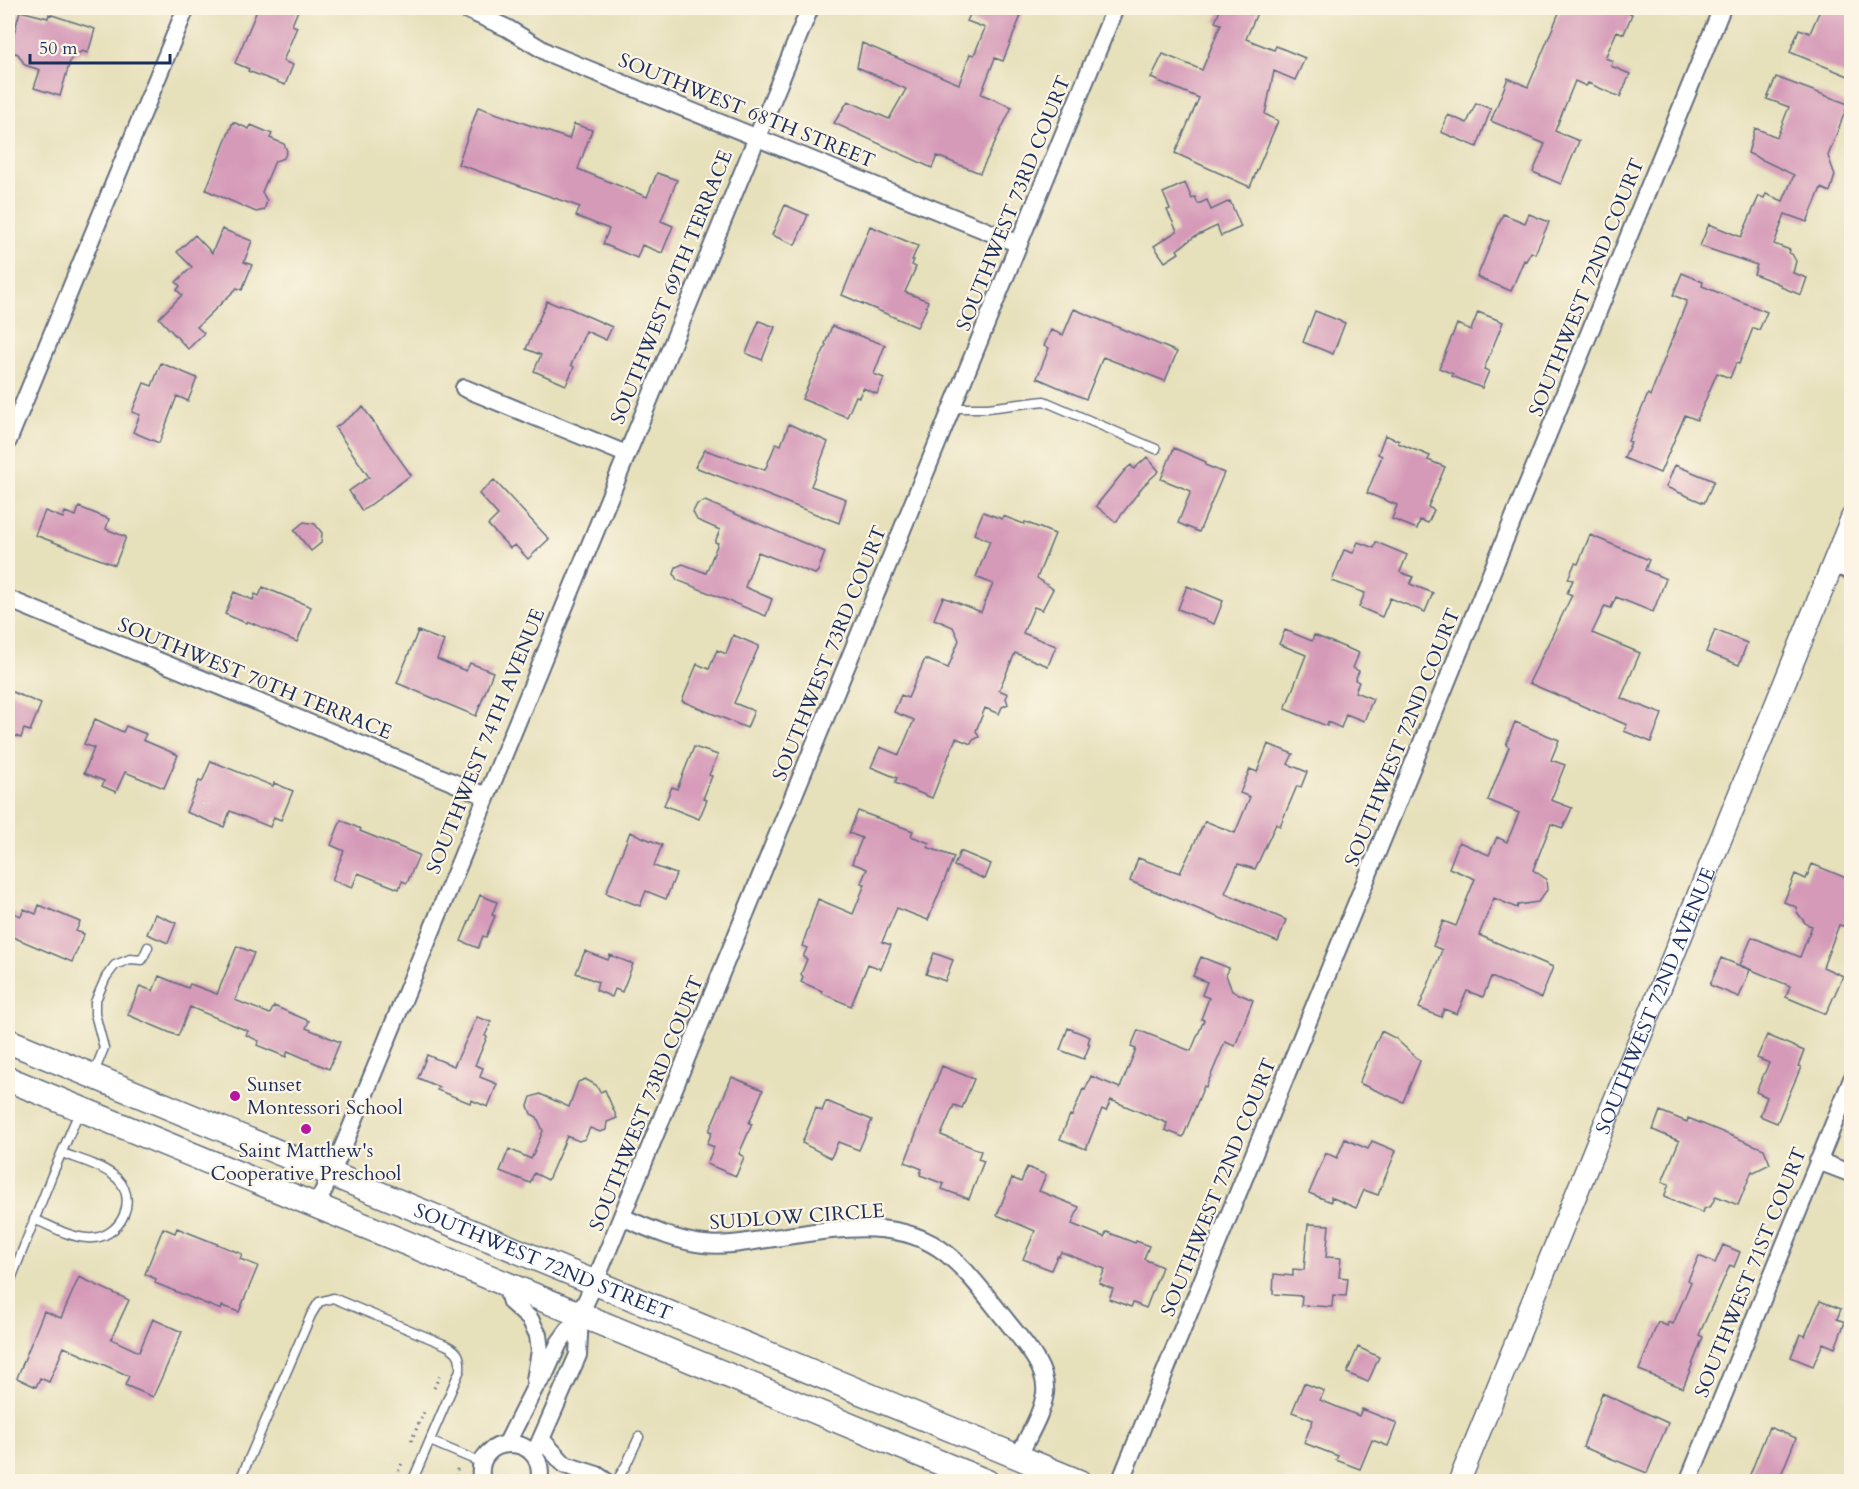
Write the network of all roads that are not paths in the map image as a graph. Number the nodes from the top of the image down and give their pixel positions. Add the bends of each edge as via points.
1 (186, 8) edge
2 (463, 8) edge
3 (810, 8) edge
4 (1115, 8) edge
5 (1722, 8) edge
6 (756, 136) junction
7 (1019, 244) junction
8 (464, 388) dead end
9 (952, 408) junction
10 (8, 441) edge
11 (1156, 449) dead end
12 (626, 454) junction
13 (1851, 517) edge
14 (1842, 568) edge
15 (8, 599) edge
16 (486, 796) junction
17 (148, 947) dead end
18 (8, 1041) edge
19 (93, 1076) junction
20 (8, 1079) edge
21 (1851, 1079) edge
22 (81, 1110) junction
23 (62, 1153) junction
24 (1818, 1161) junction
25 (331, 1174) junction
26 (1851, 1174) edge
27 (317, 1205) junction
28 (622, 1217) junction
29 (34, 1219) junction
30 (595, 1282) junction
31 (505, 1283) junction
32 (8, 1287) edge
33 (580, 1314) junction
34 (535, 1387) junction
35 (639, 1437) dead end
36 (541, 1439) junction
37 (430, 1441) junction
38 (507, 1443) junction
39 (534, 1455) junction
40 (1018, 1456) junction
41 (482, 1464) junction
42 (960, 1470) junction
43 (239, 1482) edge
44 (412, 1482) edge
45 (482, 1482) edge
46 (539, 1482) edge
47 (607, 1482) edge
48 (615, 1482) edge
49 (987, 1482) edge
50 (1079, 1482) edge
51 (1120, 1482) edge
52 (1459, 1482) edge
53 (1688, 1482) edge

1 - 10 street
2 - 6 street, SOUTHWEST 68TH STREET via 548,53
3 - 6 street
4 - 7 street, SOUTHWEST 73RD COURT
5 - 51 street, SOUTHWEST 72ND COURT
6 - 7 street, SOUTHWEST 68TH STREET
6 - 12 street, SOUTHWEST 69TH TERRACE
7 - 9 street, SOUTHWEST 73RD COURT
8 - 12 street
9 - 11 lane via 1044,401
9 - 28 street, SOUTHWEST 73RD COURT
12 - 16 street, SOUTHWEST 74TH AVENUE
13 - 14 street, SOUTHWEST 72ND AVENUE
14 - 52 street, SOUTHWEST 72ND AVENUE
15 - 16 street, SOUTHWEST 70TH TERRACE
16 - 25 street, SOUTHWEST 74TH AVENUE
17 - 19 lane via 142,960 130,958 115,965 95,1002 104,1048
18 - 19 main road, SOUTHWEST 72ND STREET
19 - 22 main road
19 - 25 main road, SOUTHWEST 72ND STREET
20 - 22 main road, SOUTHWEST 72ND STREET
21 - 24 street, SOUTHWEST 71ST COURT
22 - 23 lane
22 - 27 main road, SOUTHWEST 72ND STREET
23 - 29 lane
23 - 29 lane via 114,1175 125,1194 125,1215 114,1231 88,1238
24 - 26 street
24 - 53 street, SOUTHWEST 71ST COURT
25 - 27 street, SOUTHWEST 74TH AVENUE
25 - 30 main road, SOUTHWEST 72ND STREET
27 - 31 main road, SOUTHWEST 72ND STREET
28 - 30 street, SOUTHWEST 73RD COURT
28 - 40 street, SUDLOW CIRCLE via 668,1236 704,1244 822,1231 884,1229 934,1245 978,1286 1040,1368 1045,1395
29 - 32 lane
30 - 33 street, SOUTHWEST 73RD COURT
30 - 40 main road, SOUTHWEST 72ND STREET
31 - 33 main road, SOUTHWEST 72ND STREET
31 - 34 street via 511,1302 530,1319 538,1335
33 - 34 street
33 - 36 street via 578,1355
33 - 42 main road, SOUTHWEST 72ND STREET
34 - 38 street
35 - 48 lane
36 - 39 street
36 - 47 street via 565,1465
37 - 41 lane
37 - 43 lane via 460,1370 457,1351 341,1300 327,1299 319,1302 311,1315
37 - 44 lane
38 - 39 street via 522,1446
38 - 41 street via 491,1450
39 - 46 street via 540,1468
40 - 42 main road via 1001,1464
40 - 50 main road, SOUTHWEST 72ND STREET
41 - 45 street
42 - 49 main road, SOUTHWEST 72ND STREET

